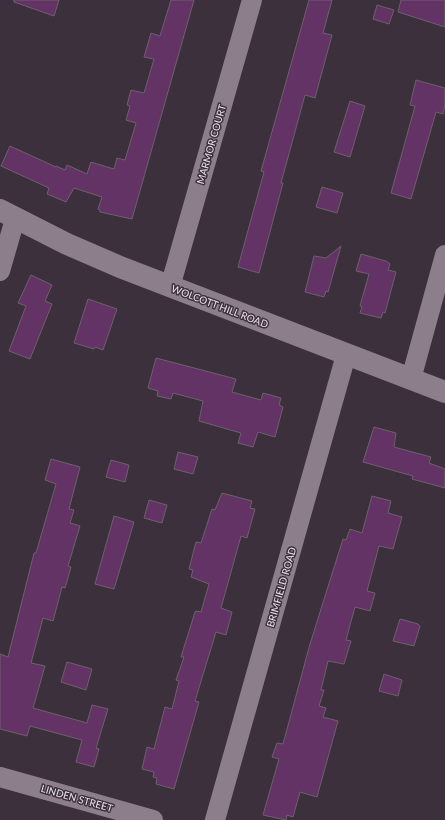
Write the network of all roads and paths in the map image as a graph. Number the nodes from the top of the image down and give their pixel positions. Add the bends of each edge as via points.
1 (252, 0) edge
2 (8, 214) edge
3 (445, 255) edge
4 (0, 271) edge
5 (170, 287) junction
6 (346, 355) junction
7 (411, 379) junction
8 (445, 392) edge
9 (0, 777) edge
10 (153, 820) edge
11 (215, 820) edge

1 - 5 street, MARMOR COURT
2 - 4 street
2 - 5 street, WOLCOTT HILL ROAD via 114,264
3 - 7 street
5 - 6 street, WOLCOTT HILL ROAD
6 - 7 street, WOLCOTT HILL ROAD
6 - 11 street, BRIMFIELD ROAD
7 - 8 street, WOLCOTT HILL ROAD
9 - 10 street, LINDEN STREET

